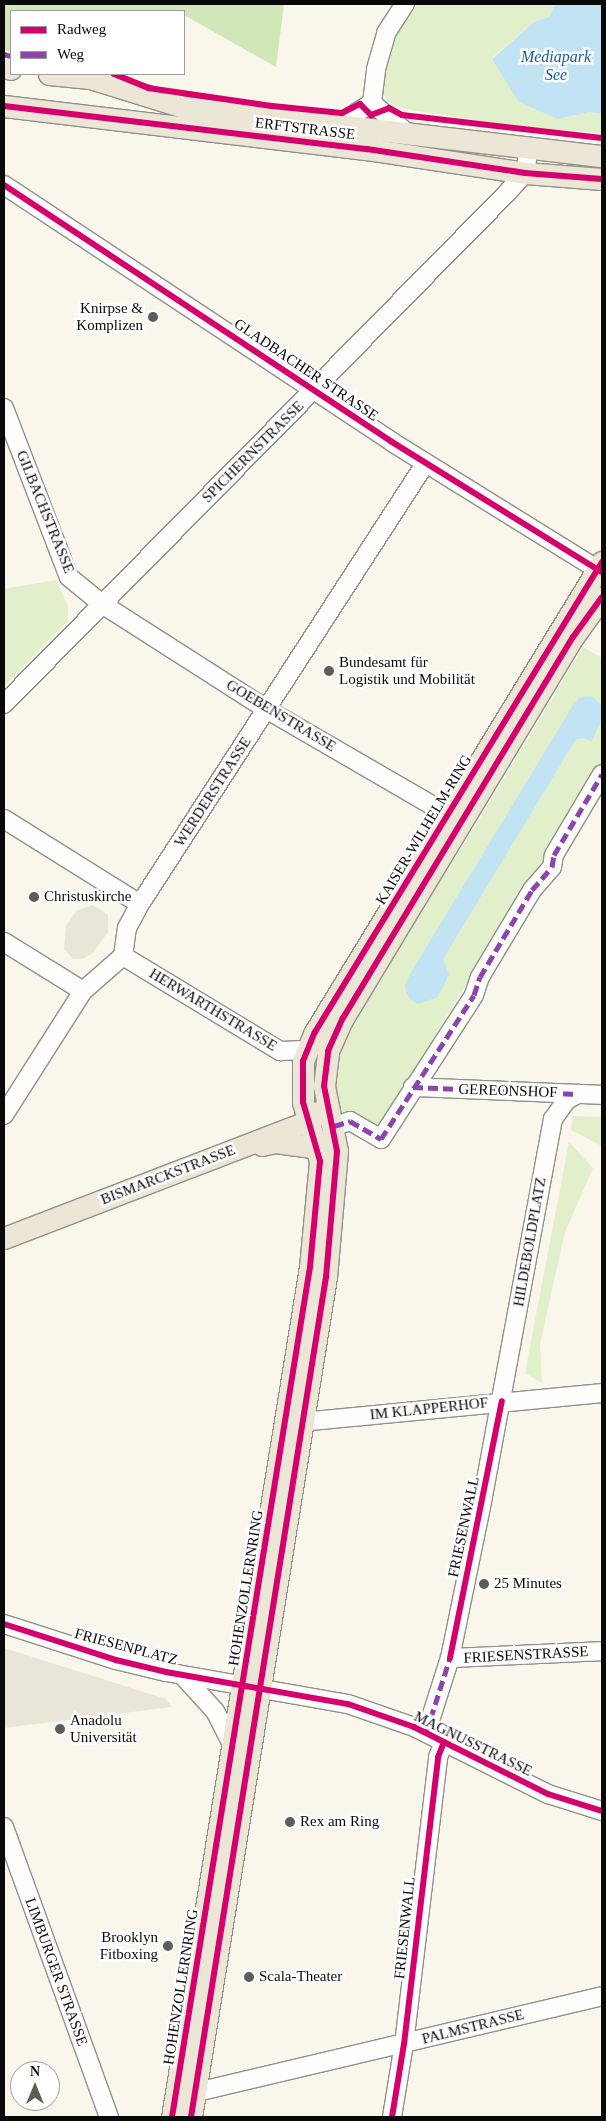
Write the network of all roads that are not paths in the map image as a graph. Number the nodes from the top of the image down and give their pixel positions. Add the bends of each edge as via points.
1 (405, 4) edge
2 (57, 75) edge
3 (372, 103) junction
4 (4, 106) edge
5 (337, 125) junction
6 (407, 132) junction
7 (529, 148) junction
8 (602, 156) edge
9 (525, 172) junction
10 (602, 179) edge
11 (4, 185) edge
12 (313, 392) junction
13 (4, 408) edge
14 (424, 464) junction
15 (601, 568) edge
16 (602, 597) edge
17 (102, 604) junction
18 (4, 704) edge
19 (266, 708) junction
20 (602, 774) edge
21 (4, 819) edge
22 (455, 819) junction
23 (140, 904) junction
24 (4, 942) edge
25 (123, 956) junction
26 (83, 991) junction
27 (306, 1050) junction
28 (413, 1087) junction
29 (578, 1094) junction
30 (602, 1095) edge
31 (327, 1104) junction
32 (306, 1111) junction
33 (4, 1115) edge
34 (334, 1126) junction
35 (318, 1148) junction
36 (237, 1149) junction
37 (4, 1238) edge
38 (602, 1393) edge
39 (502, 1401) junction
40 (294, 1422) junction
41 (4, 1625) edge
42 (602, 1651) edge
43 (450, 1658) junction
44 (183, 1676) junction
45 (251, 1687) junction
46 (426, 1733) junction
47 (444, 1742) junction
48 (233, 1746) junction
49 (602, 1811) edge
50 (4, 1827) edge
51 (602, 1996) edge
52 (404, 2044) junction
53 (197, 2092) junction
54 (109, 2117) edge
55 (172, 2117) edge
56 (191, 2117) edge
57 (392, 2117) edge

1 - 3 street via 386,33 376,69
2 - 5 main road, ERFTSTRASSE via 98,80 183,107
3 - 5 street
3 - 6 street
4 - 9 main road, ERFTSTRASSE via 367,149
5 - 6 main road, ERFTSTRASSE
6 - 7 main road, ERFTSTRASSE
7 - 8 main road, ERFTSTRASSE
7 - 9 street
9 - 10 main road, ERFTSTRASSE
9 - 12 street, SPICHERNSTRASSE
11 - 12 street, GLADBACHER STRASSE via 284,368
12 - 14 street, GLADBACHER STRASSE
12 - 17 street, SPICHERNSTRASSE
13 - 17 street, GILBACHSTRASSE via 69,577
14 - 15 street, GLADBACHER STRASSE
14 - 19 street, WERDERSTRASSE
15 - 22 main road, KAISER-WILHELM-RING
16 - 22 main road, KAISER-WILHELM-RING
17 - 18 street, SPICHERNSTRASSE
17 - 19 street, GOEBENSTRASSE
19 - 22 street, GOEBENSTRASSE
19 - 23 street, WERDERSTRASSE
20 - 28 street via 554,855 552,867 532,890 480,977 474,995
21 - 23 street
22 - 27 main road, KAISER-WILHELM-RING
22 - 31 main road, KAISER-WILHELM-RING via 333,1036 324,1068
23 - 25 street, WERDERSTRASSE via 127,928
24 - 26 street
25 - 26 street
25 - 27 street, HERWARTHSTRASSE via 280,1051
26 - 33 street
27 - 32 main road, KAISER-WILHELM-RING via 302,1070
28 - 29 street, GEREONSHOF
28 - 34 street via 381,1139 350,1121
29 - 30 street, GEREONSHOF
29 - 39 street, HILDEBOLDPLATZ via 567,1100 553,1119
31 - 32 main road, BISMARCKSTRASSE
31 - 34 main road, KAISER-WILHELM-RING
32 - 35 main road, HOHENZOLLERNRING
32 - 36 main road, BISMARCKSTRASSE
34 - 40 main road, HOHENZOLLERNRING via 336,1177 326,1277
35 - 36 main road via 275,1142
35 - 40 main road, HOHENZOLLERNRING via 320,1161
36 - 37 main road, BISMARCKSTRASSE
38 - 39 street, IM KLAPPERHOF
39 - 40 street, IM KLAPPERHOF
39 - 43 street, FRIESENWALL
40 - 45 main road, HOHENZOLLERNRING
41 - 44 street, FRIESENPLATZ via 116,1660
42 - 43 street, FRIESENSTRASSE
43 - 46 street, FRIESENWALL
44 - 45 street, FRIESENPLATZ
44 - 48 street via 215,1711
45 - 46 street, MAGNUSSTRASSE via 348,1704
45 - 48 main road, HOHENZOLLERNRING
45 - 53 main road, HOHENZOLLERNRING
46 - 47 street, MAGNUSSTRASSE
47 - 49 street, MAGNUSSTRASSE via 548,1794
47 - 52 street, FRIESENWALL via 436,1766
48 - 55 main road, HOHENZOLLERNRING
50 - 54 street, LIMBURGER STRASSE
51 - 52 street, PALMSTRASSE
52 - 53 street, PALMSTRASSE
52 - 57 street, FRIESENWALL
53 - 56 main road, HOHENZOLLERNRING

